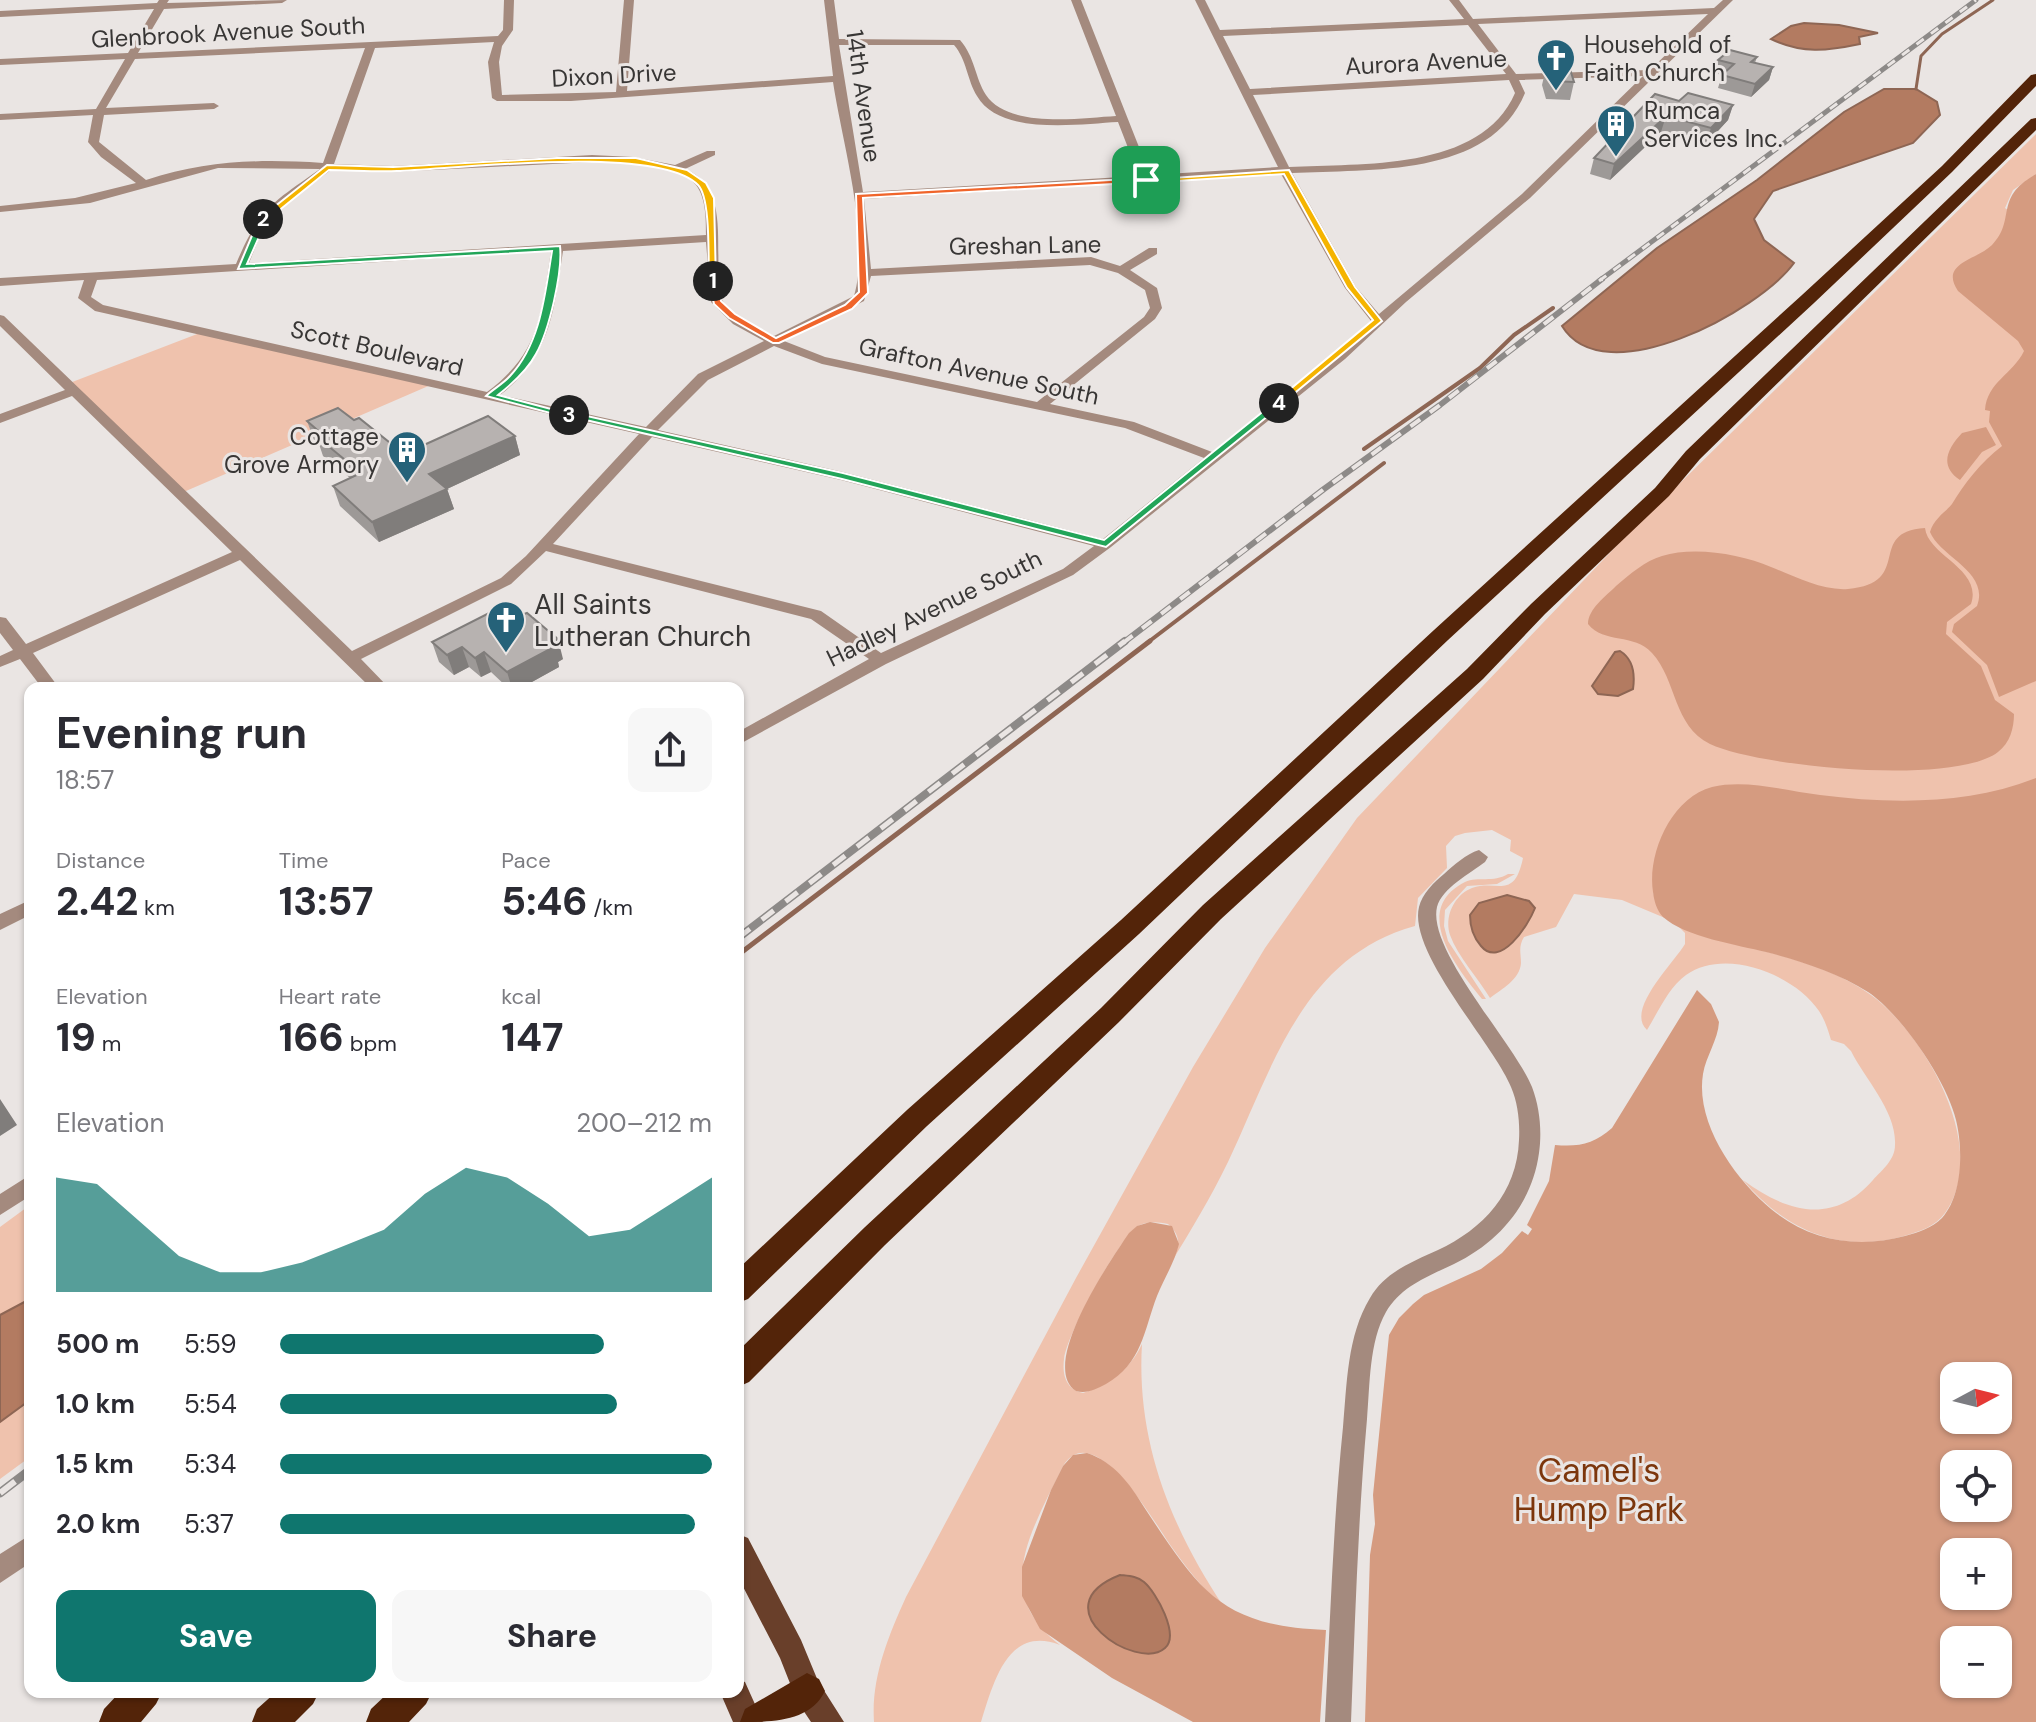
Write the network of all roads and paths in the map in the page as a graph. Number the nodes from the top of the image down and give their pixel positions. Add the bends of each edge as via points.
1 (282, 0) edge
2 (509, 0) edge
3 (629, 0) edge
4 (829, 0) edge
5 (1076, 0) edge
6 (1200, 0) edge
7 (1454, 0) edge
8 (1706, 0) edge
9 (1728, 0) edge
10 (163, 3) edge
11 (1718, 11) junction
12 (0, 14) edge
13 (1470, 21) junction
14 (1217, 33) junction
15 (500, 39) junction
16 (836, 42) junction
17 (371, 45) junction
18 (131, 56) junction
19 (0, 62) edge
20 (1654, 73) junction
21 (1513, 77) junction
22 (2036, 78) edge
23 (838, 79) junction
24 (1248, 92) junction
25 (621, 95) junction
26 (214, 106) dead end
27 (99, 112) junction
28 (0, 117) edge
29 (1123, 119) junction
30 (2036, 122) edge
31 (711, 153) dead end
32 (327, 167) junction
33 (675, 169) junction
34 (1286, 172) junction
35 (1146, 180) junction
36 (143, 183) junction
37 (859, 196) junction
38 (0, 209) edge
39 (711, 238) junction
40 (557, 248) junction
41 (1153, 251) dead end
42 (241, 267) junction
43 (1122, 270) junction
44 (865, 273) junction
45 (92, 276) junction
46 (0, 282) edge
47 (0, 319) edge
48 (1378, 321) junction
49 (776, 341) junction
50 (74, 391) junction
51 (490, 396) junction
52 (1040, 406) junction
53 (0, 419) edge
54 (649, 433) junction
55 (1214, 457) junction
56 (1106, 544) junction
57 (543, 546) junction
58 (240, 554) junction
59 (0, 622) edge
60 (23, 652) junction
61 (350, 658) junction
62 (880, 660) junction
63 (0, 662) edge
64 (46, 682) edge
65 (375, 682) edge
66 (744, 736) edge
67 (1479, 857) dead end
68 (24, 910) edge
69 (0, 923) edge
70 (24, 1188) edge
71 (0, 1206) edge
72 (744, 1283) edge
73 (744, 1366) edge
74 (24, 1552) edge
75 (744, 1560) edge
76 (0, 1570) edge
77 (807, 1691) junction
78 (139, 1698) edge
79 (295, 1698) edge
80 (408, 1698) edge
81 (738, 1698) edge
82 (117, 1722) edge
83 (270, 1722) edge
84 (384, 1722) edge
85 (748, 1722) edge
86 (758, 1722) edge
87 (829, 1722) edge
88 (1338, 1722) edge

1 - 10 street
2 - 15 street, Dixon Drive via 508,30
3 - 25 street
4 - 16 street, 14th Avenue
5 - 29 street
6 - 14 street
7 - 13 street
8 - 11 street
9 - 11 street, Hadley Avenue South
10 - 12 street
10 - 18 street
11 - 13 street
11 - 20 street, Hadley Avenue South
13 - 14 street
13 - 21 street
14 - 24 street
15 - 17 street, Glenbrook Avenue South
15 - 25 street, Dixon Drive via 491,65 497,98
16 - 23 street, 14th Avenue
16 - 29 street via 957,42 988,107 1005,116 1041,121
17 - 18 street, Glenbrook Avenue South
17 - 32 street
18 - 19 street, Glenbrook Avenue South
18 - 27 street
20 - 21 street, Aurora Avenue
20 - 48 street, Hadley Avenue South via 1515,206
21 - 24 street, Aurora Avenue
21 - 34 street via 1518,99 1468,147 1424,162
22 - 72 highway via 1819,289
23 - 25 street, Dixon Drive
23 - 37 street, 14th Avenue
24 - 34 street
26 - 27 street
27 - 28 street
27 - 36 street via 93,142
29 - 35 street
30 - 73 highway via 1475,674 1212,912
31 - 33 street
32 - 33 street, Grafton Avenue South via 627,160
32 - 36 street, Grafton Avenue South via 217,165
32 - 42 street via 269,211
33 - 39 street, Grafton Avenue South via 703,184
34 - 35 street
34 - 48 street via 1351,288
35 - 37 street
36 - 38 street, Grafton Avenue South via 93,199
37 - 44 street, 14th Avenue
39 - 40 street
39 - 49 street, Grafton Avenue South via 715,299 732,316
40 - 42 street
40 - 51 street via 532,354 513,379
41 - 43 street
42 - 45 street
43 - 44 street, Greshan Lane via 1091,261
43 - 52 street, Greshan Lane via 1151,288 1156,308
44 - 49 street via 860,298
45 - 46 street
45 - 51 street, Scott Boulevard via 84,298 99,308
47 - 50 street
48 - 55 street, Hadley Avenue South
49 - 52 street, Grafton Avenue South via 822,360
49 - 54 street via 703,377
50 - 53 street
50 - 58 street
51 - 54 street, Scott Boulevard
52 - 55 street, Grafton Avenue South via 1129,425
54 - 56 street, Scott Boulevard via 843,476
54 - 57 street
55 - 56 street, Hadley Avenue South
56 - 62 street, Hadley Avenue South via 1068,572
57 - 61 street via 506,581
57 - 62 street via 816,615
58 - 60 street
58 - 61 street
59 - 60 street
60 - 63 street
60 - 64 street
61 - 65 street
62 - 66 street, Hadley Avenue South
67 - 88 street via 1434,896 1427,922 1435,949 1519,1082 1529,1118 1529,1155 1514,1199 1494,1226 1461,1250 1398,1282 1379,1302 1369,1325 1352,1455
68 - 69 street
70 - 71 street
74 - 76 street
75 - 77 main road
77 - 86 highway
77 - 87 main road
78 - 82 highway
79 - 83 highway
80 - 84 highway
81 - 85 main road

